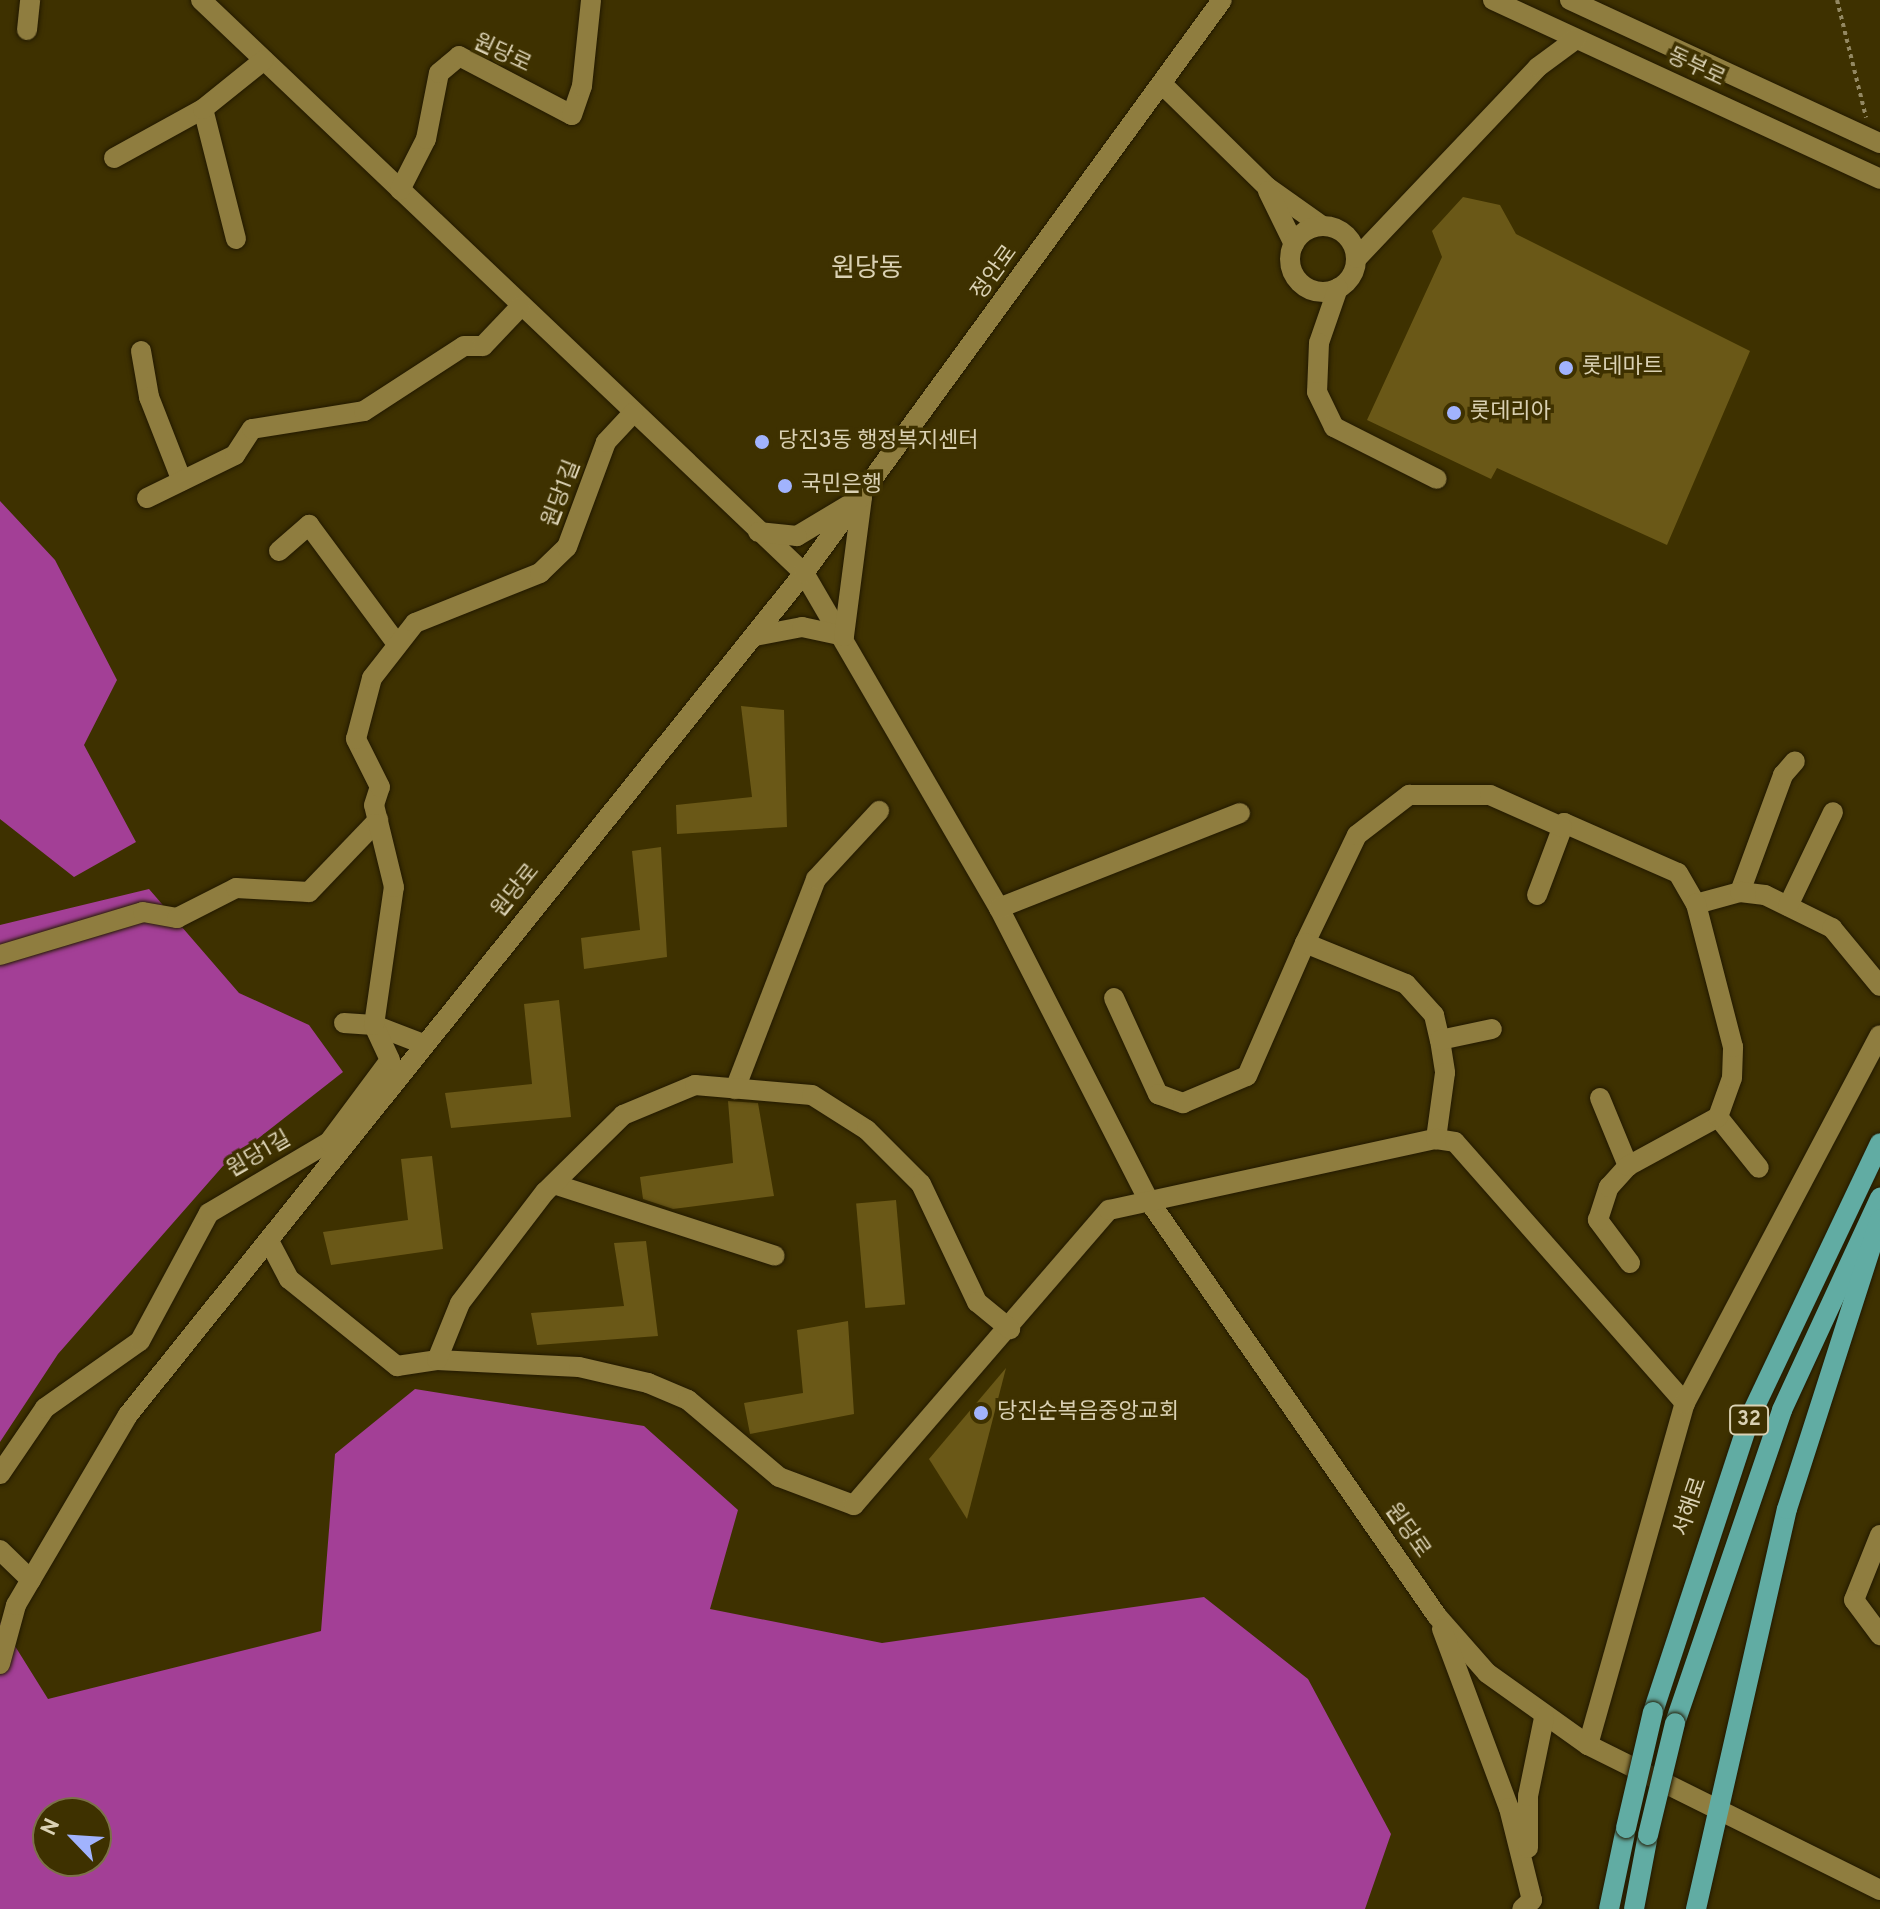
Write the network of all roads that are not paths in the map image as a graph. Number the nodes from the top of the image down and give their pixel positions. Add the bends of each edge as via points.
1 (30, 0) edge
2 (201, 0) edge
3 (591, 0) edge
4 (1222, 0) edge
5 (1493, 0) edge
6 (1570, 0) edge
7 (27, 30) dead end
8 (1576, 39) junction
9 (264, 60) junction
10 (1162, 84) junction
11 (203, 109) junction
12 (1872, 140) edge
13 (114, 158) dead end
14 (1880, 179) edge
15 (1267, 187) junction
16 (400, 190) junction
17 (1396, 217) junction
18 (1322, 226) junction
19 (1345, 233) junction
20 (236, 239) dead end
21 (1294, 244) junction
22 (1357, 258) junction
23 (1338, 288) junction
24 (520, 307) junction
25 (141, 351) dead end
26 (633, 413) junction
27 (1437, 479) dead end
28 (182, 481) junction
29 (862, 497) junction
30 (147, 498) dead end
31 (758, 532) junction
32 (279, 551) dead end
33 (804, 573) junction
34 (755, 636) junction
35 (844, 636) junction
36 (397, 644) junction
37 (1795, 761) dead end
38 (879, 811) dead end
39 (1833, 812) dead end
40 (1240, 813) dead end
41 (378, 820) junction
42 (1562, 827) junction
43 (1740, 892) junction
44 (1537, 895) dead end
45 (1696, 904) junction
46 (1788, 906) junction
47 (999, 908) junction
48 (1305, 943) junction
49 (0, 955) edge
50 (1880, 986) edge
51 (1114, 998) dead end
52 (344, 1023) dead end
53 (374, 1025) junction
54 (1492, 1029) dead end
55 (1880, 1035) edge
56 (1440, 1040) junction
57 (423, 1044) junction
58 (735, 1089) junction
59 (1600, 1098) dead end
60 (1718, 1117) junction
61 (1436, 1139) junction
62 (1880, 1143) edge
63 (1628, 1166) junction
64 (1759, 1168) dead end
65 (554, 1184) junction
66 (1880, 1198) edge
67 (1149, 1201) junction
68 (1880, 1220) edge
69 (270, 1243) junction
70 (775, 1256) dead end
71 (1630, 1263) dead end
72 (1010, 1329) junction
73 (437, 1360) junction
74 (1685, 1403) junction
75 (0, 1474) edge
76 (1880, 1535) edge
77 (0, 1550) edge
78 (31, 1580) junction
79 (1437, 1616) junction
80 (1880, 1635) edge
81 (0, 1664) edge
82 (1544, 1718) junction
83 (1588, 1745) junction
84 (1714, 1810) junction
85 (1880, 1890) edge
86 (1529, 1906) edge
87 (1609, 1909) edge
88 (1634, 1909) edge
89 (1696, 1909) edge

1 - 7 street
2 - 9 street, 원당로
3 - 16 street, 원당로 via 582,86 572,115 459,56 439,73 426,139
4 - 10 street, 정안로
5 - 8 street, 동부로
6 - 12 street, 동부로
8 - 14 street, 동부로
8 - 17 street via 1538,67
9 - 11 street
9 - 16 street, 원당로
10 - 15 street
10 - 29 street, 정안로
11 - 13 street
11 - 20 street
15 - 18 street
15 - 21 street
16 - 24 street, 원당로
17 - 19 street
17 - 22 street
18 - 19 street
18 - 21 street
19 - 22 street
21 - 23 street via 1293,274 1307,289
22 - 23 street
23 - 27 street via 1319,343 1317,392 1334,427
24 - 26 street, 원당로
24 - 28 street via 483,346 464,346 364,411 252,429 235,455
25 - 28 street via 149,397
26 - 31 street, 원당로
26 - 36 street, 원당1길 via 606,442 567,547 540,573 415,623
28 - 30 street
29 - 31 street via 797,536
29 - 33 street, 정안로
29 - 35 street
31 - 33 street, 원당로
32 - 36 street via 309,525
33 - 34 street, 원당로
33 - 35 street, 원당로
34 - 35 street via 802,627
34 - 57 street, 원당로
35 - 47 street, 원당로
36 - 41 street, 원당1길 via 372,678 356,739 380,787
37 - 43 street via 1783,775
38 - 58 street via 816,879
39 - 46 street
40 - 47 street
41 - 49 street via 309,892 236,888 177,918 143,912
41 - 53 street, 원당1길 via 394,887
42 - 44 street
42 - 45 street via 1678,873
42 - 48 street via 1490,795 1409,795 1357,835
43 - 45 street
43 - 46 street
45 - 60 street via 1733,1047 1732,1078
46 - 50 street via 1832,928
47 - 67 street, 원당로
48 - 51 street via 1247,1076 1183,1103 1158,1094
48 - 56 street via 1406,984 1434,1015
52 - 53 street
53 - 57 street
53 - 75 street, 원당1길 via 390,1060 329,1142 209,1213 140,1341 45,1408
54 - 56 street
55 - 74 street
56 - 61 street via 1445,1073
57 - 69 street, 원당로
58 - 65 street via 695,1085 623,1115
58 - 72 street via 812,1095 867,1130 921,1184 977,1302
59 - 63 street
60 - 63 street
60 - 64 street
61 - 67 street
61 - 74 street via 1455,1142
62 - 87 main road, 서해로 / 32, bridge via 1750,1417 1653,1712
63 - 71 street via 1609,1187 1598,1220
65 - 70 street
65 - 73 street via 460,1303
66 - 88 main road, 32, bridge via 1782,1410 1675,1723
67 - 72 street via 1109,1210
67 - 79 street, 원당로
68 - 84 main road via 1787,1509
69 - 73 street via 289,1279 397,1366
69 - 78 street, 원당로 via 128,1415
72 - 73 street via 854,1505 779,1477 688,1400 648,1383 579,1367
74 - 83 street
76 - 80 street via 1854,1600
77 - 78 street
78 - 81 street, 원당로
79 - 82 street, 원당로 via 1487,1673
79 - 86 street via 1495,1765
82 - 83 street, 원당로
82 - 86 street via 1528,1796
83 - 84 street, 원당로
84 - 85 street, 원당로
84 - 89 main road

